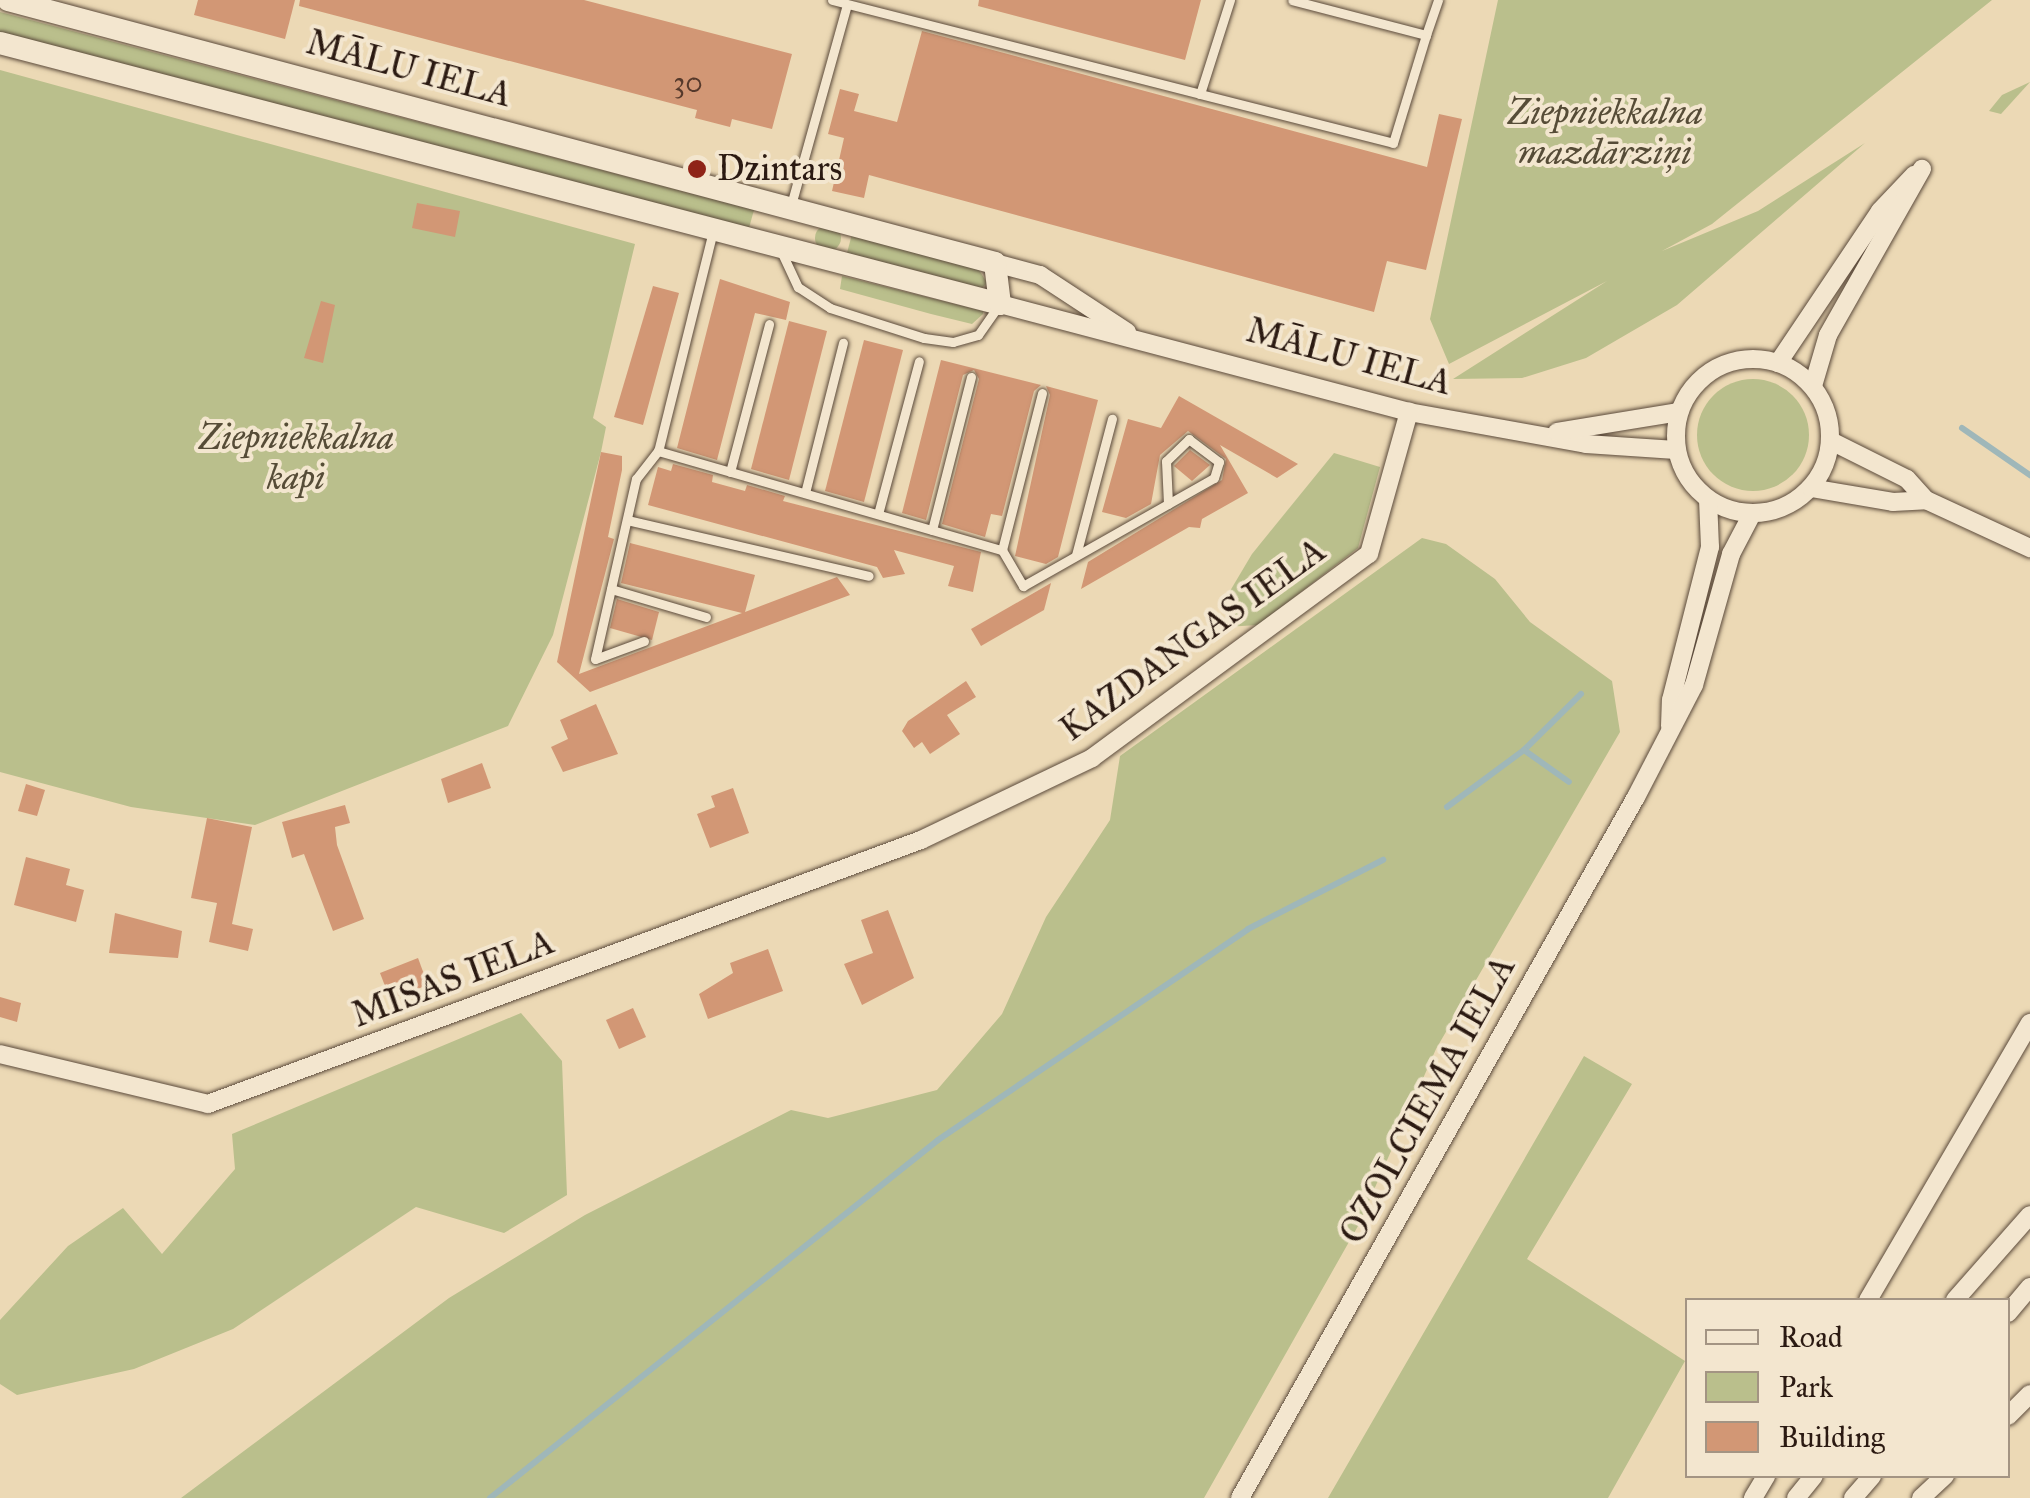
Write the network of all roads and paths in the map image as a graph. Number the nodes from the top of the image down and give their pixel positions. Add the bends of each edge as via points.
1 (8, 0) edge
2 (832, 0) edge
3 (1230, 0) edge
4 (1292, 0) edge
5 (1438, 0) edge
6 (847, 4) junction
7 (1426, 35) junction
8 (0, 44) edge
9 (1200, 94) junction
10 (791, 207) junction
11 (713, 231) junction
12 (781, 249) junction
13 (995, 263) junction
14 (1000, 304) junction
15 (769, 324) dead end
16 (1132, 335) junction
17 (843, 343) dead end
18 (919, 361) dead end
19 (1778, 362) junction
20 (971, 377) dead end
21 (1812, 386) junction
22 (1042, 393) dead end
23 (1409, 412) junction
24 (1679, 412) junction
25 (1112, 419) dead end
26 (1552, 433) junction
27 (1830, 440) junction
28 (1676, 450) junction
29 (658, 451) junction
30 (730, 472) junction
31 (1811, 488) junction
32 (805, 494) junction
33 (1708, 500) junction
34 (1926, 500) junction
35 (1168, 504) junction
36 (878, 514) junction
37 (1752, 514) junction
38 (627, 520) junction
39 (932, 530) junction
40 (2030, 548) edge
41 (1002, 550) junction
42 (1076, 556) junction
43 (869, 576) dead end
44 (611, 589) junction
45 (706, 617) dead end
46 (644, 640) dead end
47 (1670, 731) junction
48 (921, 840) joint
49 (2030, 1023) edge
50 (0, 1054) edge
51 (2030, 1215) edge
52 (2030, 1287) edge
53 (1869, 1298) edge
54 (1958, 1298) edge
55 (2010, 1311) edge
56 (2030, 1394) edge
57 (2010, 1414) edge
58 (1812, 1478) edge
59 (1870, 1478) edge
60 (1942, 1478) edge
61 (1240, 1498) edge
62 (1796, 1498) edge
63 (1854, 1498) edge
64 (1921, 1498) edge

1 - 10 street, MĀLU IELA
2 - 6 lane
3 - 9 lane
4 - 7 lane
5 - 7 lane
6 - 9 lane
6 - 10 lane
7 - 9 lane via 1393,143
8 - 11 street, MĀLU IELA
10 - 12 street
10 - 13 street, MĀLU IELA
11 - 12 street, MĀLU IELA
11 - 29 lane
12 - 14 street, MĀLU IELA
12 - 14 lane via 798,287 830,308 924,338 953,342 978,335
13 - 14 street
13 - 16 street, MĀLU IELA via 1040,275
14 - 16 street, MĀLU IELA
15 - 30 lane
16 - 23 street, MĀLU IELA
17 - 32 lane
18 - 36 lane
19 - 21 street
19 - 21 street via 1889,200 1922,169 1828,335
19 - 24 street via 1754,358 1719,368 1690,390
20 - 39 lane
21 - 27 street
22 - 41 lane
23 - 26 street, MĀLU IELA
23 - 48 street, KAZDANGAS IELA via 1369,554 1092,758
24 - 26 street, MĀLU IELA
24 - 28 street
25 - 42 lane
26 - 28 street, MĀLU IELA via 1586,444
27 - 31 street
27 - 34 street via 1908,478
28 - 33 street via 1687,478
29 - 30 lane
29 - 38 lane via 636,479
30 - 32 lane
31 - 34 street via 1892,502
31 - 37 street via 1784,507
32 - 36 lane
33 - 37 street
33 - 47 street, OZOLCIEMA IELA via 1710,547 1670,700
34 - 40 street
35 - 35 lane via 1214,478 1219,462 1189,438 1166,461
35 - 42 lane
36 - 39 lane
37 - 47 street, OZOLCIEMA IELA via 1732,554 1694,685
38 - 43 lane
38 - 44 lane
39 - 41 lane
41 - 42 lane via 1022,586
44 - 45 lane
44 - 46 lane via 595,659
47 - 61 street, OZOLCIEMA IELA
48 - 50 street, MISAS IELA via 208,1104
49 - 53 street
51 - 54 street
52 - 55 street
56 - 57 street
58 - 62 street
59 - 63 street
60 - 64 street

